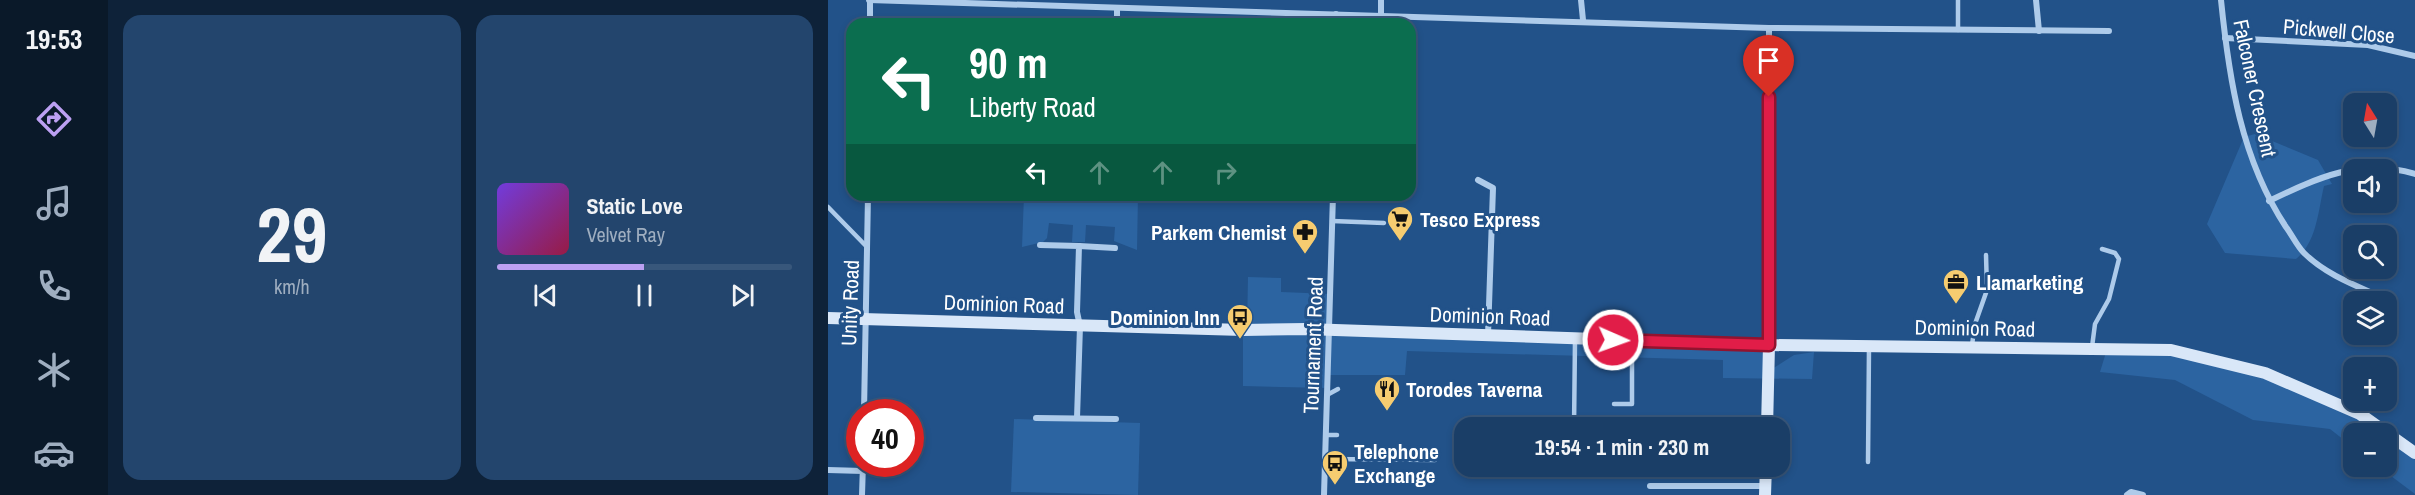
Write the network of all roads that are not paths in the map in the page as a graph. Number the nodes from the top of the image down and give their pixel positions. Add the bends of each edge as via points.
1 (870, 0) edge
2 (1382, 0) edge
3 (1581, 0) edge
4 (1958, 0) edge
5 (2036, 0) edge
6 (2220, 0) edge
7 (1117, 9) junction
8 (1336, 14) junction
9 (1381, 14) junction
10 (870, 18) edge
11 (1117, 18) edge
12 (1336, 18) edge
13 (1583, 20) junction
14 (1769, 28) junction
15 (1958, 30) junction
16 (2039, 31) junction
17 (2109, 31) dead end
18 (2225, 39) junction
19 (2415, 56) edge
20 (2415, 174) edge
21 (1478, 180) dead end
22 (868, 201) edge
23 (1333, 201) edge
24 (2269, 201) junction
25 (828, 207) edge
26 (1332, 221) junction
27 (1384, 223) dead end
28 (1040, 245) dead end
29 (1079, 246) junction
30 (1115, 248) dead end
31 (869, 249) junction
32 (2102, 249) dead end
33 (1986, 255) dead end
34 (2369, 291) edge
35 (828, 318) edge
36 (866, 319) junction
37 (1080, 326) junction
38 (1328, 331) junction
39 (1488, 336) junction
40 (1575, 339) junction
41 (1632, 340) junction
42 (1769, 345) junction
43 (1869, 345) junction
44 (1972, 348) junction
45 (2092, 349) junction
46 (1338, 389) dead end
47 (1327, 395) junction
48 (864, 399) edge
49 (1614, 404) dead end
50 (1036, 417) dead end
51 (1574, 417) edge
52 (1767, 417) edge
53 (1077, 418) junction
54 (1116, 419) dead end
55 (1327, 435) junction
56 (1337, 435) dead end
57 (2415, 453) edge
58 (1326, 459) junction
59 (1435, 460) dead end
60 (1868, 462) dead end
61 (846, 468) edge
62 (828, 470) edge
63 (863, 477) edge
64 (1650, 486) dead end
65 (1765, 491) edge
66 (862, 495) edge
67 (1324, 495) edge
68 (2127, 495) edge
69 (2143, 495) edge

1 - 7 street
1 - 10 street
2 - 9 street
3 - 13 street
4 - 15 lane
5 - 16 street
6 - 18 street, Falconer Crescent
7 - 8 street
7 - 11 street
8 - 9 street
8 - 12 street
9 - 13 street
13 - 14 street
14 - 15 street
14 - 42 street
15 - 16 street
16 - 17 street
18 - 19 street, Pickwell Close via 2368,45
18 - 24 street, Falconer Crescent via 2244,138
20 - 24 street via 2379,166 2357,168
21 - 39 street via 1492,188
22 - 31 street, Unity Road
23 - 26 street, Tournament Road
24 - 34 street, Falconer Crescent via 2304,253 2329,272
25 - 31 lane
26 - 27 lane
26 - 38 street, Tournament Road
28 - 29 street
29 - 30 street
29 - 37 street
31 - 36 street, Unity Road
32 - 45 lane via 2115,253 2119,259 2109,299 2095,324
33 - 44 lane via 1987,290 1975,324
35 - 36 street, Dominion Road
36 - 37 street, Dominion Road
36 - 48 street, Unity Road
37 - 38 street, Dominion Road
37 - 53 street
38 - 39 street, Dominion Road
38 - 47 street, Tournament Road
39 - 40 street, Dominion Road
40 - 41 street, Dominion Road
40 - 51 lane
41 - 42 street, Dominion Road
41 - 49 lane via 1632,404
42 - 43 street, Dominion Road
42 - 52 street
43 - 44 street, Dominion Road
43 - 60 lane
44 - 45 street, Dominion Road
45 - 57 street, Dominion Road via 2171,350 2265,373 2360,414
46 - 47 lane
47 - 55 street, Tournament Road
50 - 53 street
53 - 54 street
55 - 56 lane
55 - 58 street, Tournament Road
58 - 59 lane
58 - 67 street, Tournament Road
61 - 62 street
63 - 66 street
64 - 65 street
68 - 69 street

